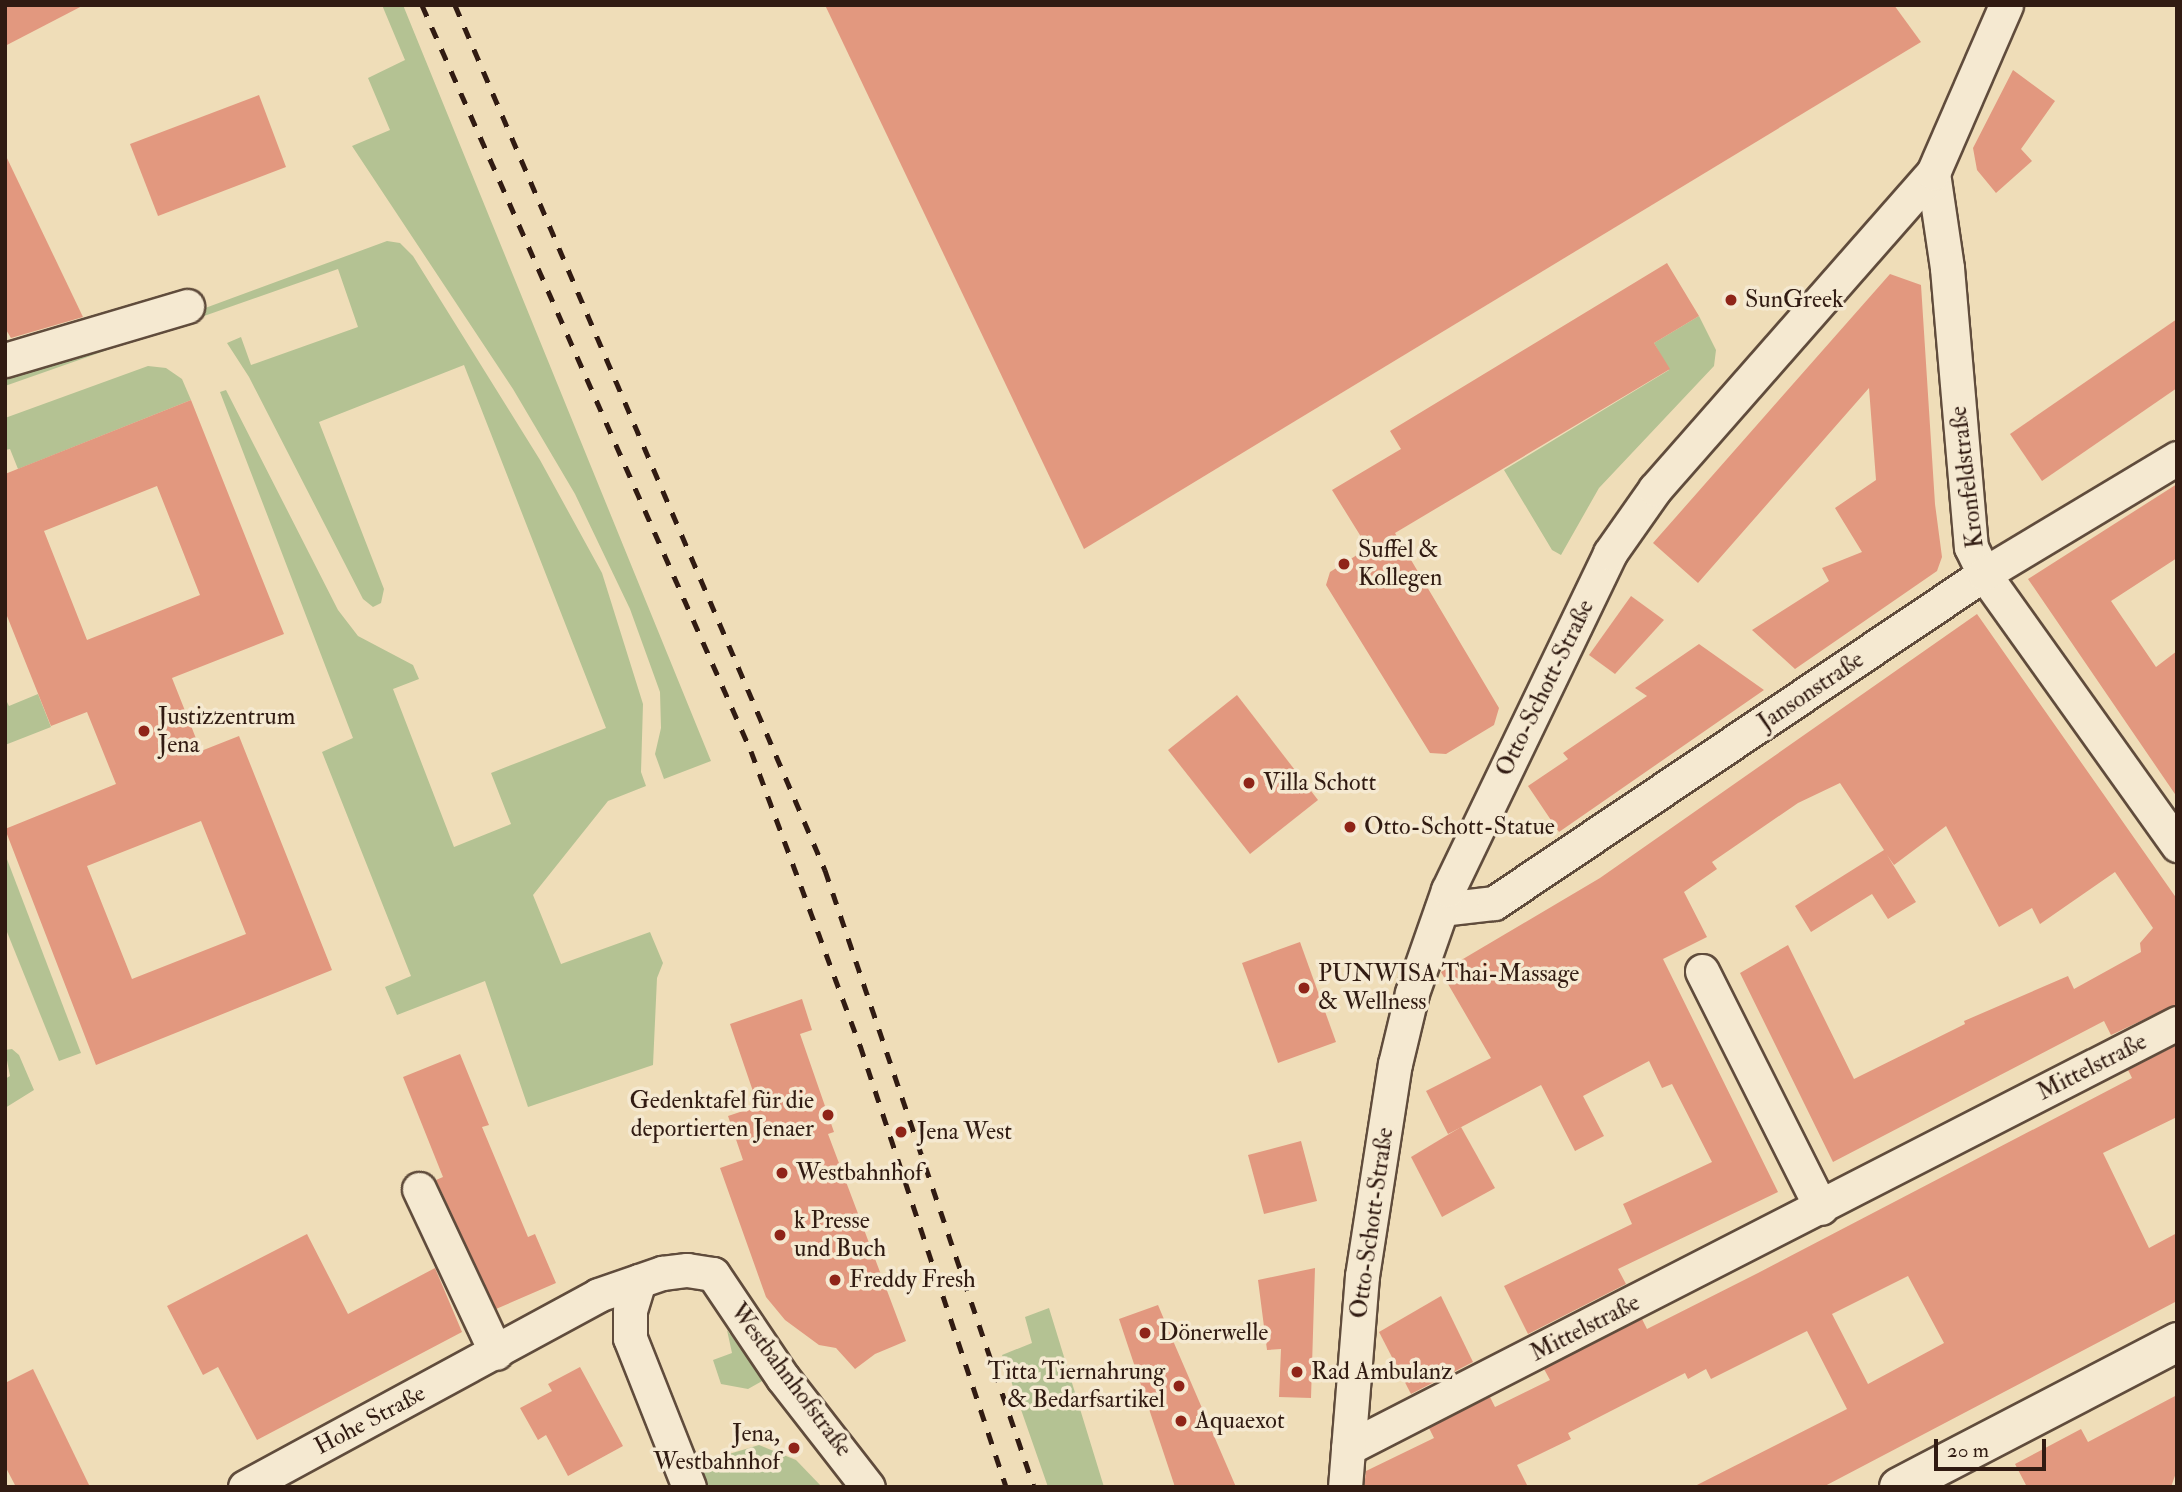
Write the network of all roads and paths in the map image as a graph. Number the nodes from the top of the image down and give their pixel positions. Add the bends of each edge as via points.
1 (2006, 5) edge
2 (1933, 173) junction
3 (187, 306) dead end
4 (5, 360) edge
5 (2177, 458) edge
6 (1984, 574) junction
7 (2177, 845) edge
8 (1442, 909) junction
9 (1702, 971) dead end
10 (2177, 1023) edge
11 (419, 1189) dead end
12 (1821, 1208) junction
13 (713, 1274) joint
14 (639, 1281) junction
15 (2177, 1342) edge
16 (496, 1353) junction
17 (1348, 1448) junction
18 (245, 1487) edge
19 (689, 1487) edge
20 (868, 1487) edge
21 (1345, 1487) edge
22 (1899, 1487) edge

1 - 2 street, Otto-Schott-Straße
2 - 6 street, Kronfeldstraße via 1947,268 1971,547
2 - 8 street, Otto-Schott-Straße via 1680,460 1610,553
3 - 4 street
5 - 6 street, Jansonstraße
6 - 7 street, Kronfeldstraße
6 - 8 street, Jansonstraße via 1494,903
8 - 17 street, Otto-Schott-Straße via 1412,993 1395,1064 1362,1276
9 - 12 street
10 - 12 street, Mittelstraße
11 - 16 street
12 - 17 street, Mittelstraße
13 - 14 street, Hohe Straße via 687,1270
13 - 20 street, Westbahnhofstraße via 783,1378
14 - 16 street, Hohe Straße via 598,1295
14 - 19 street via 629,1310 631,1338
15 - 22 main road
16 - 18 street, Hohe Straße
17 - 21 street, Otto-Schott-Straße

